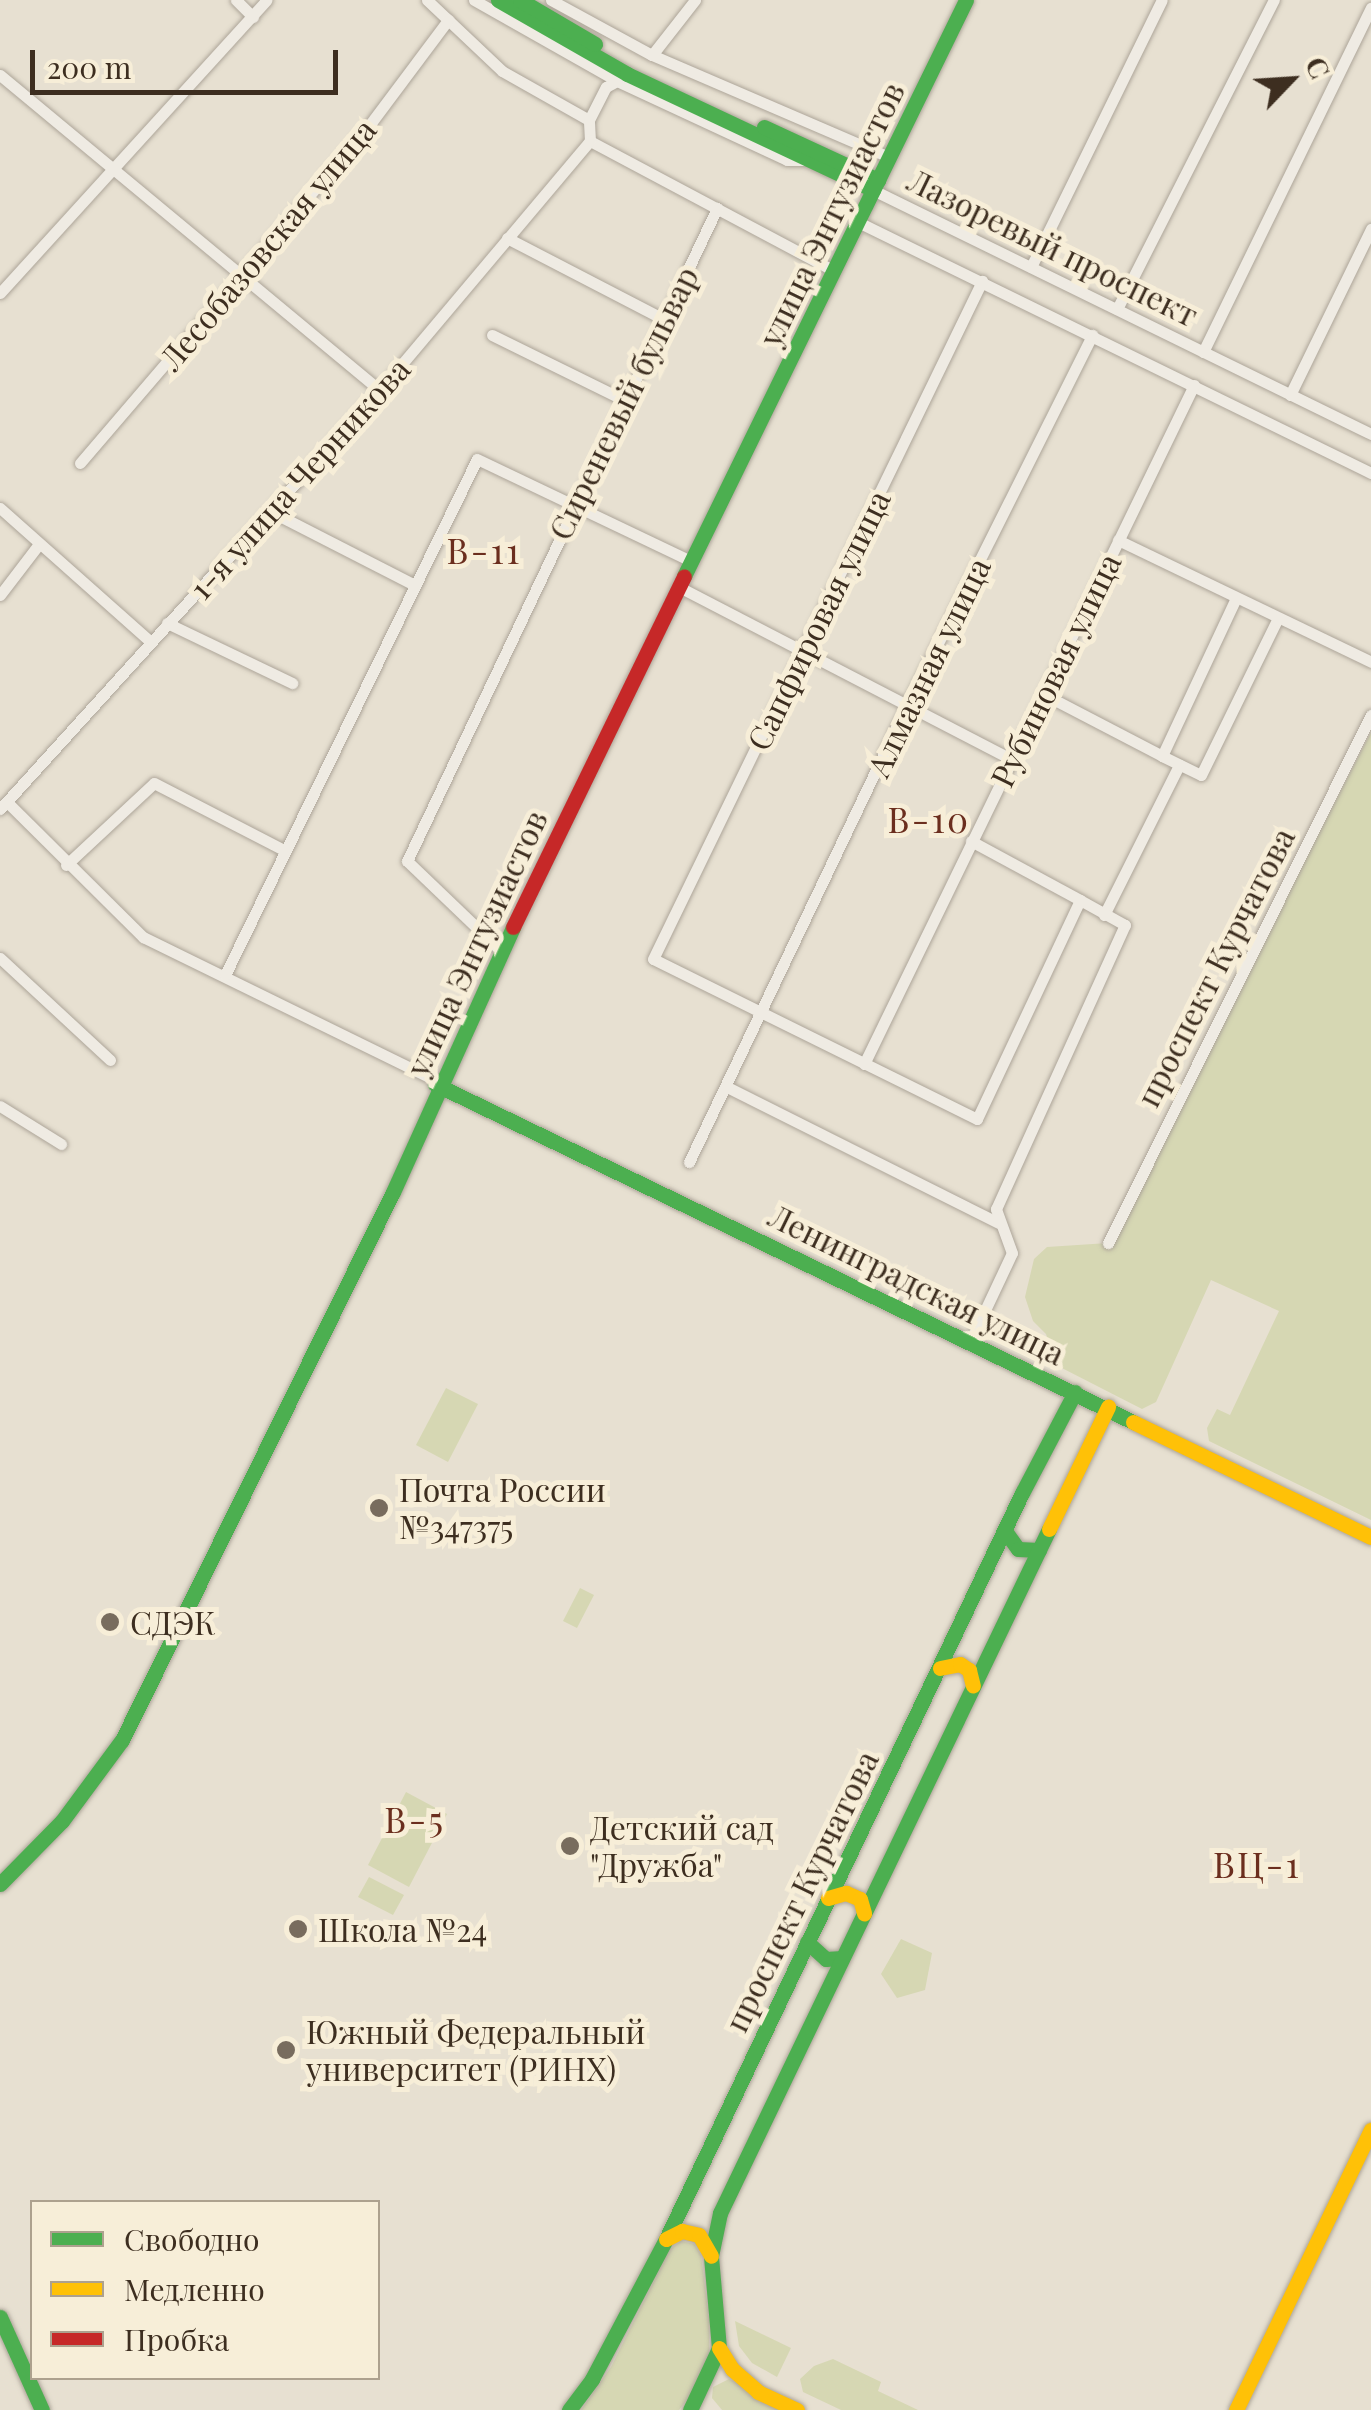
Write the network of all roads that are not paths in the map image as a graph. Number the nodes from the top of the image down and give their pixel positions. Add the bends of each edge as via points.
1 (236, 0) edge
2 (266, 0) edge
3 (427, 0) edge
4 (474, 0) edge
5 (498, 0) edge
6 (520, 0) edge
7 (551, 0) edge
8 (695, 0) edge
9 (966, 0) edge
10 (1162, 0) edge
11 (1274, 0) edge
12 (1371, 8) edge
13 (252, 16) junction
14 (448, 20) junction
15 (652, 55) junction
16 (0, 75) edge
17 (617, 80) junction
18 (589, 120) junction
19 (590, 141) junction
20 (889, 158) junction
21 (812, 160) junction
22 (114, 168) junction
23 (876, 185) junction
24 (716, 208) junction
25 (858, 222) junction
26 (1371, 230) edge
27 (507, 238) junction
28 (1031, 267) junction
29 (835, 271) junction
30 (240, 276) junction
31 (982, 281) junction
32 (0, 293) edge
33 (1117, 309) junction
34 (663, 319) junction
35 (492, 335) dead end
36 (1092, 335) junction
37 (1203, 352) junction
38 (1194, 385) junction
39 (380, 390) junction
40 (1290, 394) junction
41 (622, 399) junction
42 (1371, 434) edge
43 (80, 463) dead end
44 (1371, 473) edge
45 (573, 506) junction
46 (0, 508) edge
47 (272, 512) junction
48 (1118, 540) junction
49 (39, 544) junction
50 (691, 561) junction
51 (413, 584) junction
52 (679, 588) junction
53 (0, 596) edge
54 (1236, 598) junction
55 (1278, 618) junction
56 (168, 623) junction
57 (150, 641) junction
58 (804, 650) junction
59 (1371, 662) edge
60 (292, 683) dead end
61 (1045, 695) junction
62 (907, 705) junction
63 (1371, 716) edge
64 (1162, 756) junction
65 (1012, 759) junction
66 (1180, 765) junction
67 (3, 806) edge
68 (971, 841) junction
69 (286, 852) junction
70 (66, 864) junction
71 (1080, 900) junction
72 (1104, 915) junction
73 (500, 951) junction
74 (0, 958) edge
75 (226, 975) junction
76 (762, 1012) junction
77 (110, 1060) dead end
78 (864, 1064) junction
79 (437, 1083) junction
80 (726, 1087) junction
81 (0, 1106) edge
82 (61, 1144) dead end
83 (689, 1162) dead end
84 (998, 1223) junction
85 (1108, 1243) dead end
86 (971, 1340) junction
87 (1074, 1393) junction
88 (1107, 1408) junction
89 (1005, 1531) junction
90 (1371, 1536) edge
91 (1039, 1550) junction
92 (940, 1668) junction
93 (973, 1686) junction
94 (0, 1874) edge
95 (0, 1884) edge
96 (828, 1898) junction
97 (864, 1913) junction
98 (807, 1942) junction
99 (842, 1958) junction
100 (1371, 2130) edge
101 (1371, 2153) edge
102 (666, 2239) junction
103 (712, 2256) junction
104 (0, 2317) edge
105 (0, 2331) edge
106 (718, 2348) junction
107 (39, 2410) edge
108 (569, 2410) edge
109 (690, 2410) edge
110 (797, 2410) edge
111 (1236, 2410) edge
112 (1247, 2410) edge

1 - 13 street
2 - 13 street
3 - 14 street
4 - 17 street
5 - 21 street, Лазоревый проспект via 627,74
6 - 23 street, Лазоревый проспект via 635,68
7 - 15 street
8 - 15 street
9 - 20 street, улица Энтузиастов
10 - 28 street
11 - 33 street
12 - 37 street
13 - 22 street
14 - 18 street via 502,70
14 - 30 street, Лесобазовская улица via 372,123
15 - 20 street
16 - 22 street
17 - 18 street
17 - 21 street via 787,160
18 - 19 street
19 - 24 street
19 - 27 street, 1-я улица Черникова
20 - 23 street, улица Энтузиастов
21 - 23 street, Лазоревый проспект
22 - 30 street
22 - 32 street
23 - 25 street, улица Энтузиастов
23 - 28 street, Лазоревый проспект
24 - 29 street
24 - 34 street, Сиреневый бульвар
25 - 29 street, улица Энтузиастов
25 - 31 street, Лазоревый проспект
26 - 40 street
27 - 34 street
27 - 39 street, 1-я улица Черникова
28 - 33 street, Лазоревый проспект
29 - 50 street, улица Энтузиастов
30 - 39 street
30 - 43 street, Лесобазовская улица
31 - 36 street, Лазоревый проспект
31 - 58 street, Сапфировая улица
33 - 37 street, Лазоревый проспект
34 - 41 street, Сиреневый бульвар
35 - 41 street
36 - 38 street, Лазоревый проспект
36 - 62 street, Алмазная улица
37 - 40 street, Лазоревый проспект
38 - 44 street, Лазоревый проспект
38 - 48 street, Рубиновая улица
39 - 47 street, 1-я улица Черникова
40 - 42 street, Лазоревый проспект
41 - 45 street, Сиреневый бульвар
45 - 50 street
45 - 51 street via 477,460
45 - 73 street, Сиреневый бульвар via 407,861
46 - 49 street
47 - 51 street
47 - 56 street, 1-я улица Черникова
48 - 54 street
48 - 61 street, Рубиновая улица
49 - 53 street
49 - 57 street
50 - 52 street, улица Энтузиастов
51 - 69 street
52 - 58 street
52 - 73 street, улица Энтузиастов
54 - 55 street
54 - 64 street
55 - 59 street
55 - 66 street via 1201,775
56 - 57 street, 1-я улица Черникова
56 - 60 street
57 - 67 street, 1-я улица Черникова
58 - 62 street
58 - 76 street, Сапфировая улица via 652,958
61 - 64 street
61 - 65 street, Рубиновая улица
62 - 65 street
62 - 76 street, Алмазная улица
63 - 85 street, проспект Курчатова
64 - 66 street
65 - 68 street, Рубиновая улица
66 - 72 street
67 - 70 street, Ленинградская улица
68 - 71 street
68 - 78 street, Рубиновая улица
69 - 70 street via 154,783
69 - 75 street
70 - 75 street, Ленинградская улица via 143,936
71 - 72 street
71 - 78 street via 977,1120
72 - 84 street via 1125,925 996,1209
73 - 79 street, улица Энтузиастов
74 - 77 street
75 - 79 street, Ленинградская улица
76 - 78 street
76 - 80 street, Алмазная улица
79 - 86 street, Ленинградская улица
79 - 87 street
79 - 94 street via 114,1742 57,1818
79 - 95 street, улица Энтузиастов via 393,1192 122,1740 62,1821
80 - 83 street, Алмазная улица
80 - 84 street
81 - 82 street
84 - 86 street via 1012,1253
86 - 87 street, Ленинградская улица
87 - 88 street, Ленинградская улица
87 - 89 street, проспект Курчатова
88 - 90 street, Ленинградская улица
88 - 91 street, проспект Курчатова
89 - 91 street via 1018,1550
89 - 92 street, проспект Курчатова
91 - 93 street, проспект Курчатова
92 - 93 street via 960,1664
92 - 96 street, проспект Курчатова
93 - 97 street, проспект Курчатова
96 - 97 street via 846,1893 860,1899
96 - 98 street, проспект Курчатова
97 - 99 street, проспект Курчатова
98 - 99 street via 826,1959
98 - 102 street, проспект Курчатова
99 - 103 street, проспект Курчатова via 720,2213
100 - 111 street
101 - 112 street
102 - 103 street via 682,2230 699,2235
102 - 108 street, проспект Курчатова
103 - 106 street, проспект Курчатова
104 - 107 street
105 - 107 street
106 - 109 street, проспект Курчатова
106 - 110 street via 758,2392

